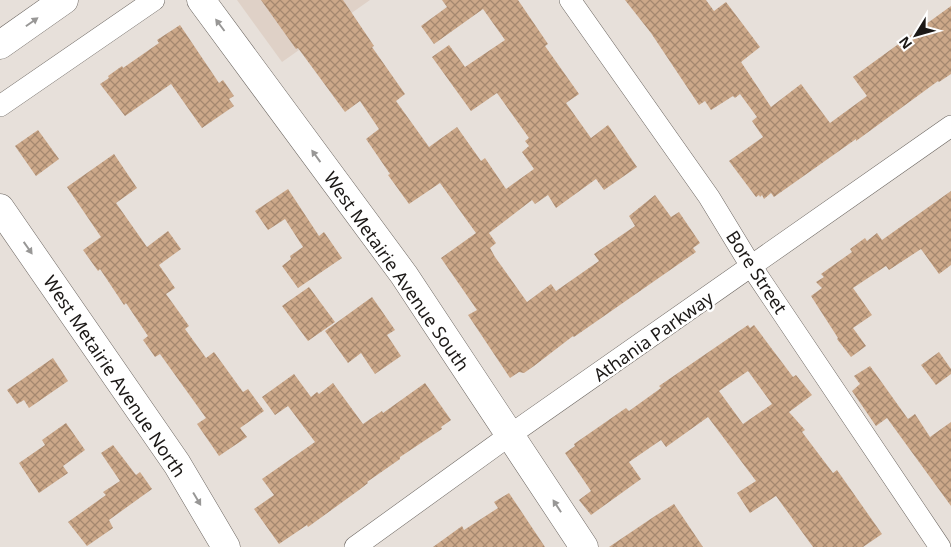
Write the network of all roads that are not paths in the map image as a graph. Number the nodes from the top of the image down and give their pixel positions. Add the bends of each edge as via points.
1 (64, 0) edge
2 (154, 0) edge
3 (202, 0) edge
4 (570, 0) edge
5 (0, 45) edge
6 (0, 106) edge
7 (951, 126) edge
8 (0, 208) edge
9 (751, 266) junction
10 (510, 436) junction
11 (226, 547) edge
12 (355, 547) edge
13 (584, 547) edge
14 (940, 547) edge

5 -> 1 main road
2 - 6 street
10 -> 3 main road, West Metairie Avenue South via 404,275
4 - 9 street, Bore Street via 709,197
7 - 9 street, Athania Parkway
8 -> 11 main road, West Metairie Avenue North via 177,464
9 - 10 street, Athania Parkway
9 - 14 street, Bore Street
10 - 12 street, Athania Parkway
13 -> 10 main road, West Metairie Avenue South

